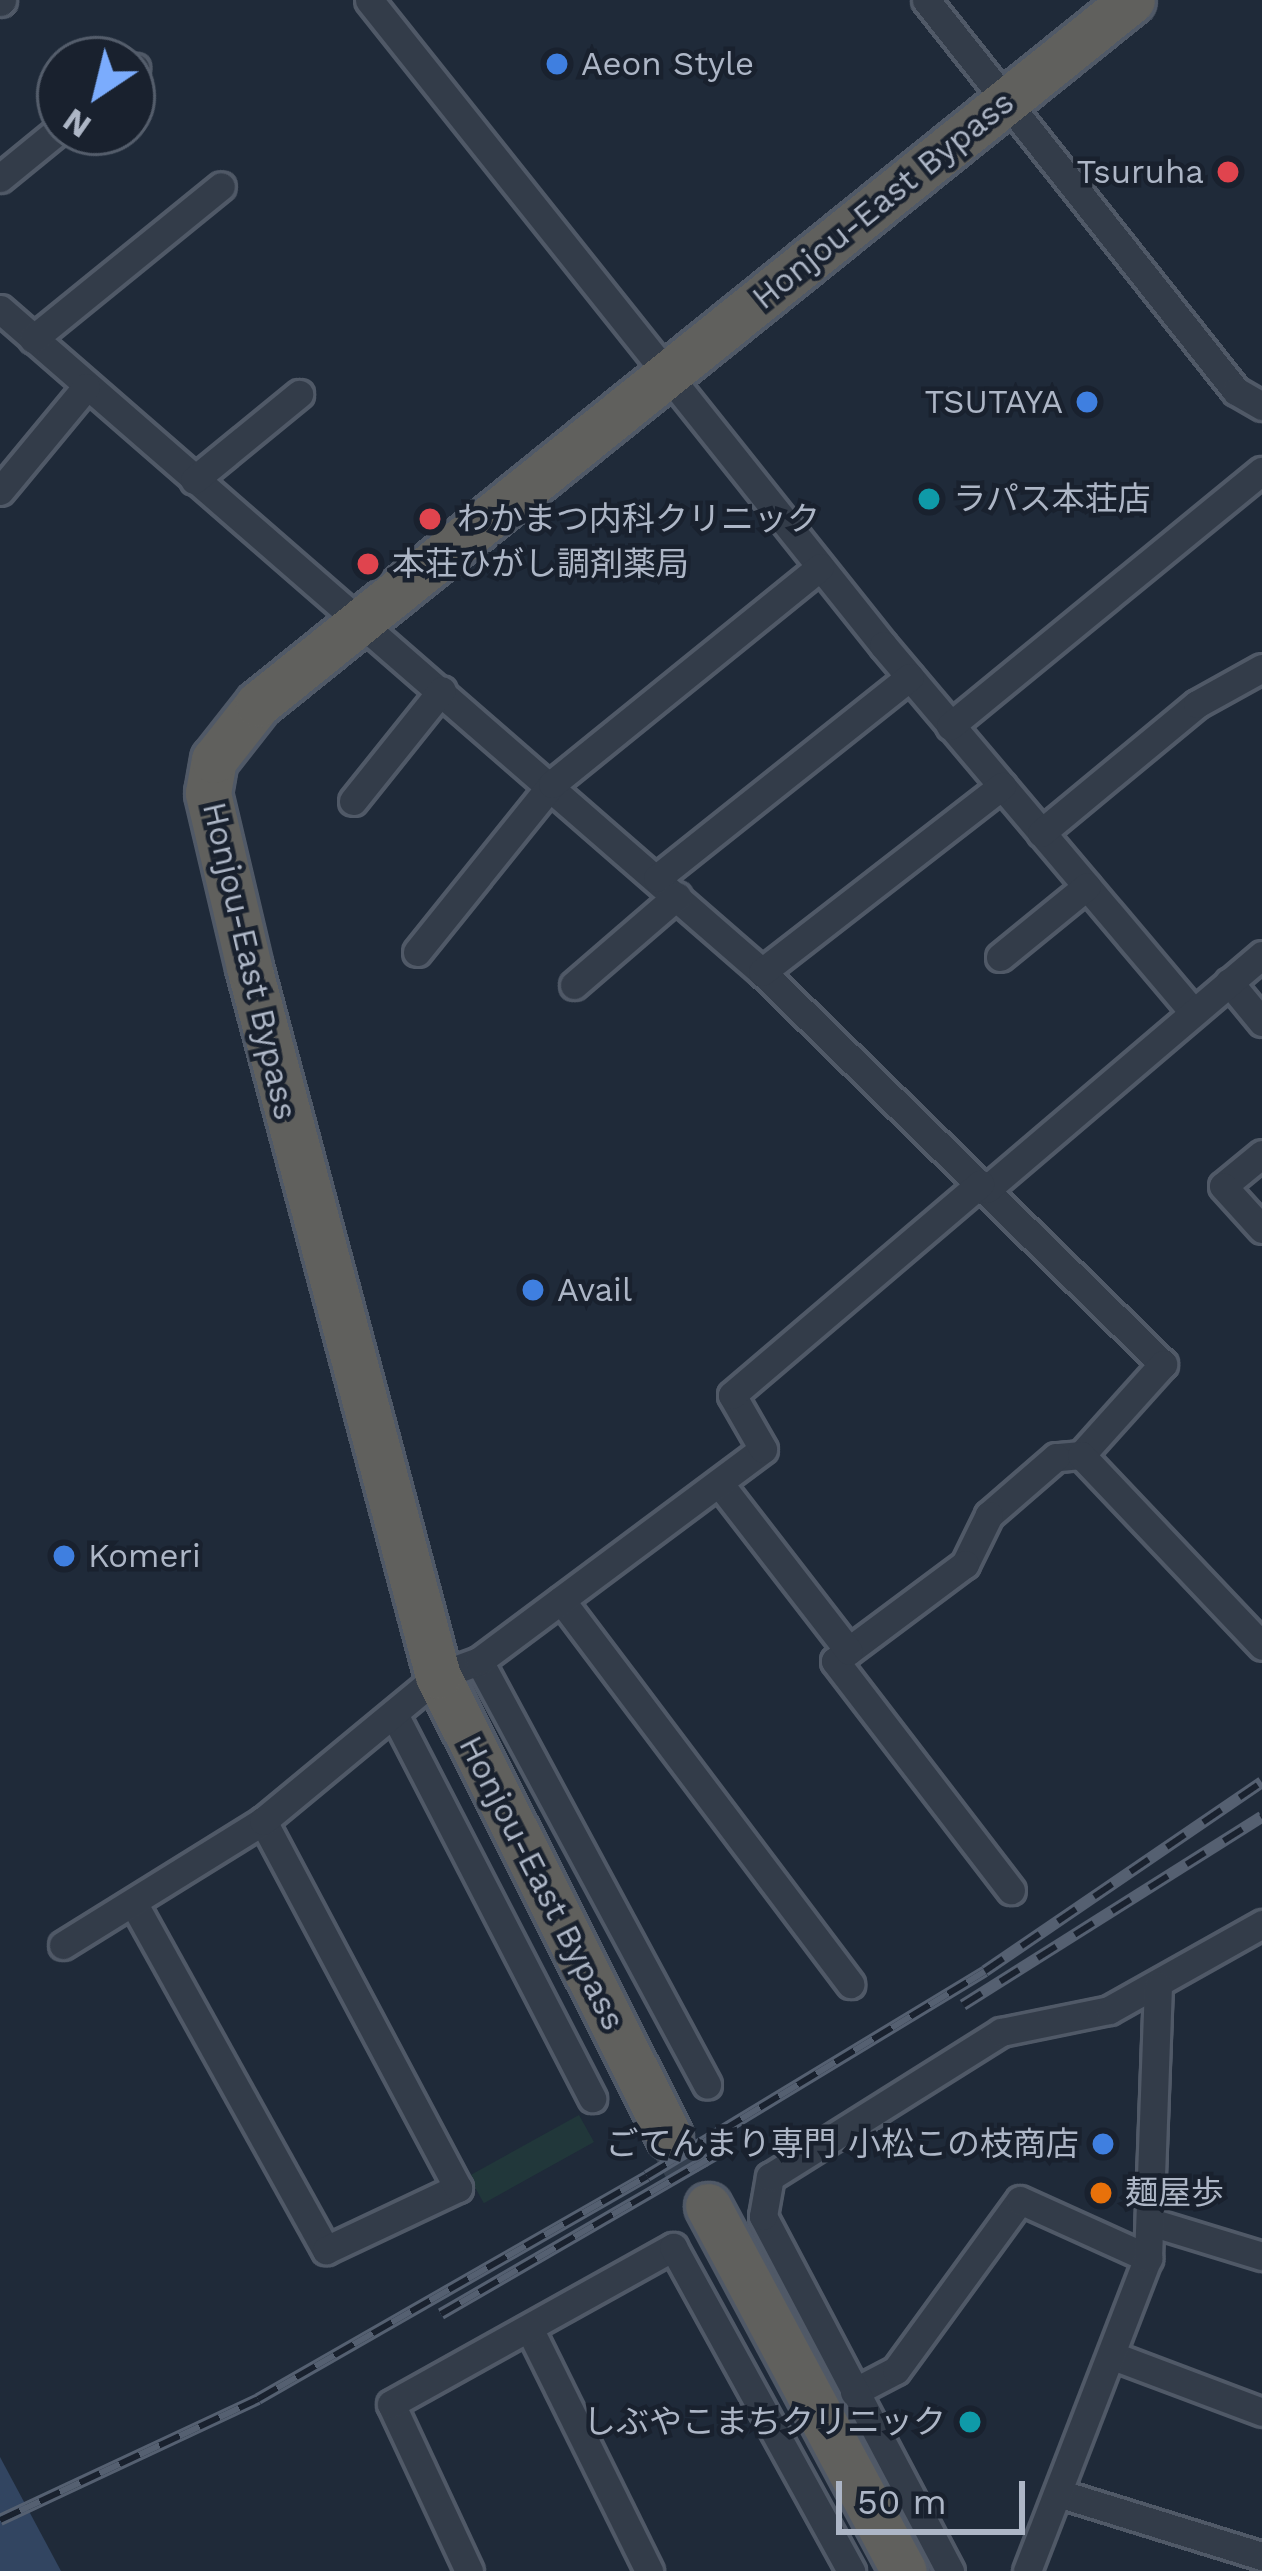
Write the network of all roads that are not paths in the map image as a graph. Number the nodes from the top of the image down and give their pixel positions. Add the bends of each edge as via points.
1 (369, 0) edge
2 (926, 0) edge
3 (1132, 0) edge
4 (1005, 100) junction
5 (36, 149) edge
6 (0, 178) edge
7 (220, 186) dead end
8 (0, 309) edge
9 (33, 339) junction
10 (667, 377) junction
11 (86, 387) junction
12 (299, 394) dead end
13 (1262, 406) edge
14 (1262, 471) edge
15 (194, 480) junction
16 (0, 491) edge
17 (820, 566) junction
18 (360, 620) junction
19 (1262, 668) edge
20 (910, 677) junction
21 (442, 690) junction
22 (950, 726) junction
23 (552, 784) junction
24 (1002, 786) junction
25 (353, 801) dead end
26 (1041, 833) junction
27 (1087, 886) junction
28 (667, 887) junction
29 (417, 952) dead end
30 (1262, 955) edge
31 (1000, 957) dead end
32 (762, 972) junction
33 (1229, 982) junction
34 (574, 985) dead end
35 (1193, 1012) junction
36 (1262, 1022) edge
37 (1262, 1154) edge
38 (984, 1186) junction
39 (1262, 1229) edge
40 (1081, 1455) junction
41 (718, 1483) junction
42 (561, 1600) junction
43 (1262, 1646) edge
44 (849, 1651) junction
45 (458, 1668) junction
46 (396, 1718) junction
47 (263, 1820) junction
48 (1011, 1890) dead end
49 (134, 1904) junction
50 (1262, 1924) edge
51 (63, 1945) dead end
52 (850, 1984) dead end
53 (1157, 1985) junction
54 (707, 2086) dead end
55 (592, 2098) dead end
56 (669, 2136) tunnel mouth
57 (708, 2206) tunnel mouth
58 (1154, 2223) junction
59 (1262, 2256) edge
60 (1148, 2258) junction
61 (530, 2330) junction
62 (1116, 2357) junction
63 (854, 2392) junction
64 (1262, 2412) edge
65 (1058, 2493) junction
66 (1262, 2556) edge
67 (469, 2571) edge
68 (649, 2571) edge
69 (851, 2571) edge
70 (904, 2571) edge
71 (950, 2571) edge
72 (1027, 2571) edge
73 (1257, 2571) edge

1 - 10 street
2 - 4 street
3 - 4 highway, Honjou-East Bypass
4 - 10 highway, Honjou-East Bypass
4 - 13 street via 1236,391
5 - 6 street
7 - 9 street
8 - 9 street
9 - 11 street
10 - 17 street
10 - 18 highway, Honjou-East Bypass
11 - 15 street
11 - 16 street
12 - 15 street
14 - 22 street
15 - 18 street
17 - 20 street
17 - 23 street
18 - 21 street
18 - 45 highway, Honjou-East Bypass via 230,734 208,793 357,1404
19 - 26 street via 1197,704
20 - 22 street
20 - 28 street
21 - 23 street
21 - 25 street
22 - 24 street
23 - 28 street
23 - 29 street
24 - 26 street
24 - 32 street
26 - 27 street
27 - 31 street
27 - 35 street
28 - 32 street
28 - 34 street
30 - 33 street
32 - 38 street
33 - 35 street
33 - 36 street
35 - 38 street
37 - 39 street via 1223,1186
38 - 40 street via 1163,1364
38 - 41 street via 732,1395 763,1449
40 - 43 street
40 - 44 street via 1056,1457 989,1516 965,1564
41 - 42 street
41 - 44 street
42 - 45 street
42 - 52 street
44 - 48 street via 835,1661
45 - 46 street
45 - 54 street
45 - 56 highway, Honjou-East Bypass
46 - 47 street
46 - 55 street
47 - 49 street
47 - 49 street via 458,2188 326,2250
49 - 51 street
50 - 53 street
53 - 58 street
53 - 63 street via 1109,2010 1001,2032 770,2177 763,2216
57 - 70 highway
58 - 59 street
58 - 60 street
60 - 62 street
60 - 63 street via 1019,2200 896,2370
61 - 67 street via 391,2404
61 - 68 street
61 - 69 street via 673,2247
62 - 64 street
62 - 65 street
63 - 71 street
65 - 66 street
65 - 72 street
66 - 73 street

